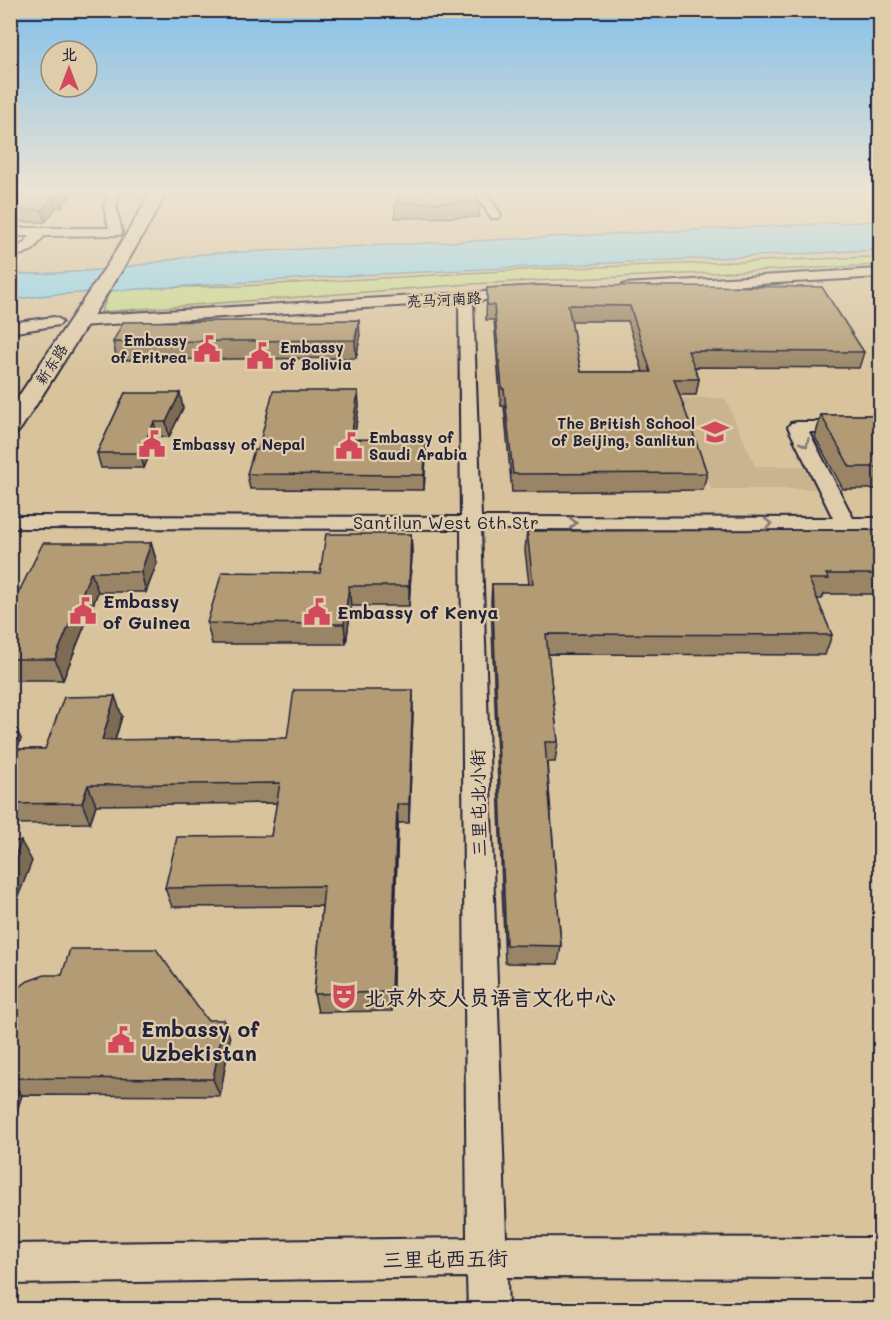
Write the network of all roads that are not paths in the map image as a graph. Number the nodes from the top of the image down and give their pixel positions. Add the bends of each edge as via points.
1 (107, 252) edge
2 (111, 252) edge
3 (104, 259) junction
4 (880, 273) edge
5 (608, 289) edge
6 (537, 293) edge
7 (466, 297) junction
8 (74, 312) junction
9 (54, 322) junction
10 (10, 328) edge
11 (37, 348) dead end
12 (10, 427) edge
13 (880, 427) edge
14 (10, 522) edge
15 (472, 522) junction
16 (846, 524) junction
17 (880, 524) edge
18 (487, 1257) junction
19 (880, 1258) edge
20 (10, 1264) edge
21 (488, 1310) edge

1 - 3 main road
2 - 3 main road
3 - 8 main road, 新东路 via 92,302
4 - 5 street
6 - 7 street, 亮马河南路
7 - 8 street, 亮马河南路
7 - 15 street, 三里屯北小街
8 - 9 main road, 新东路
8 - 12 main road, 新东路
9 - 10 street
9 - 11 main road, 新东路
13 -> 16 street via 797,427
14 - 15 street, Santilun West 6th Str
15 -> 16 street, Santilun West 6th Str
15 - 18 street, 三里屯北小街
16 - 17 street, Santilun West 6th Str
18 - 19 street, 三里屯西五街
18 - 20 street, 三里屯西五街
18 - 21 street, 三里屯北小街

